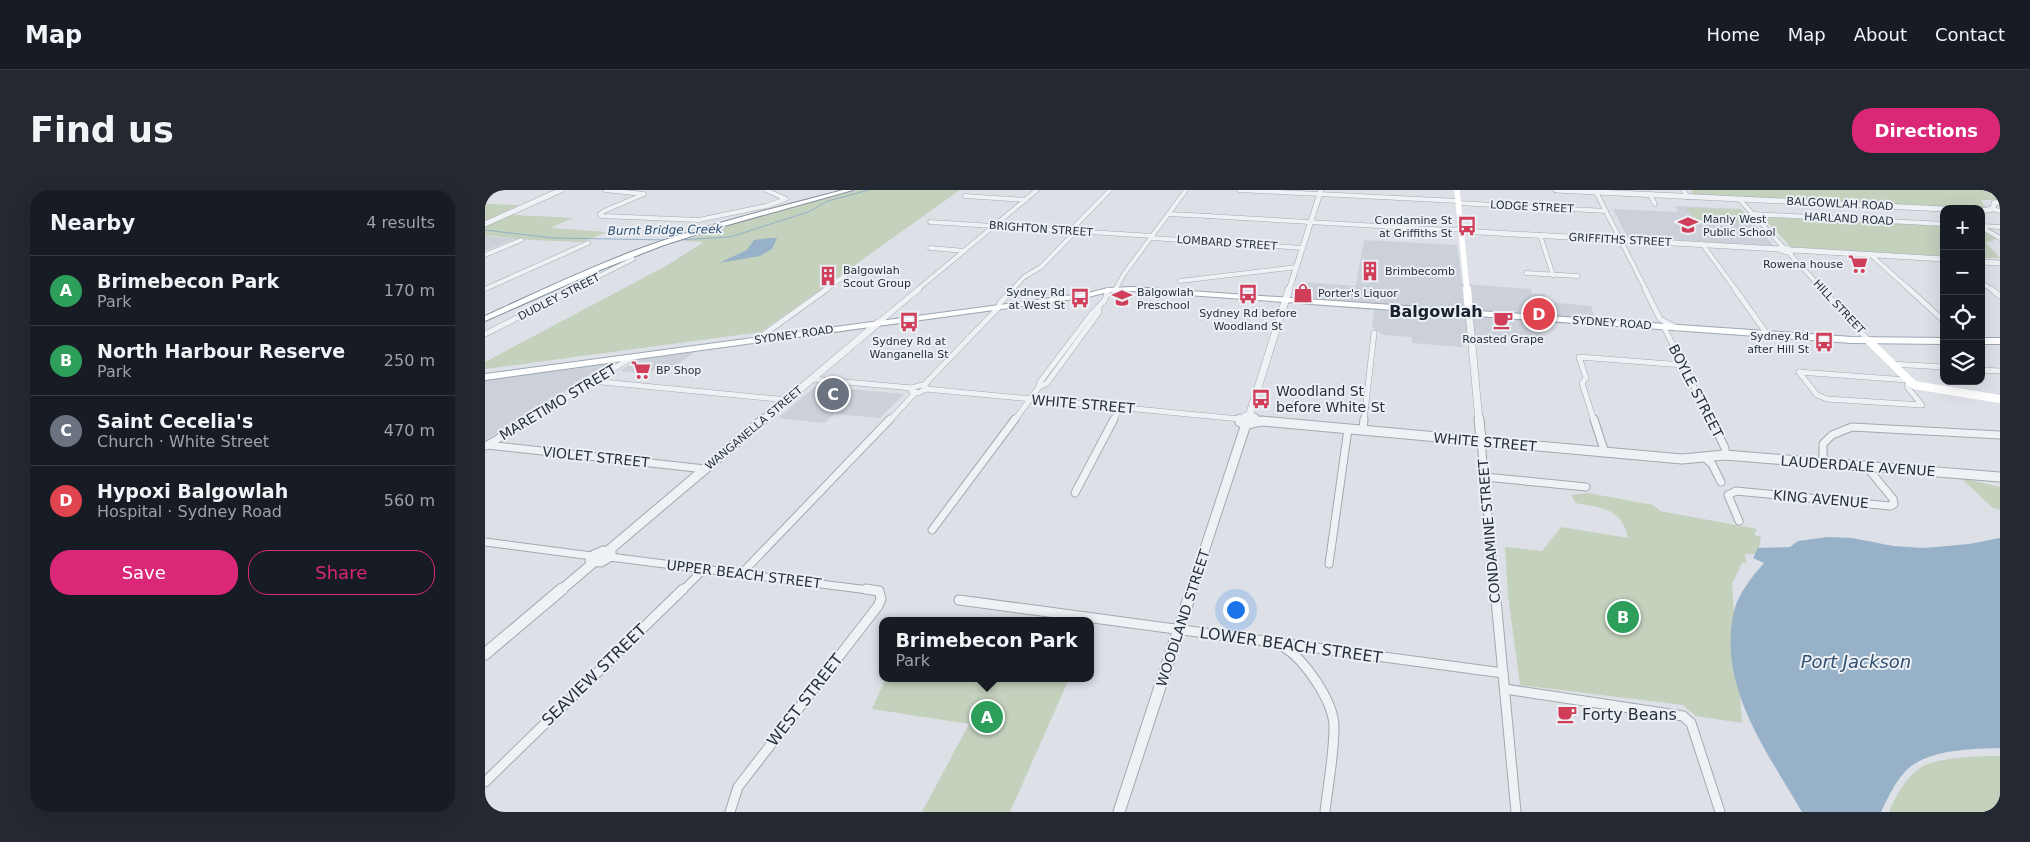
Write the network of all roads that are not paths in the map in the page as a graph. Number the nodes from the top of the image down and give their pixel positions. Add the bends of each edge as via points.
1 (561, 190) edge
2 (605, 190) edge
3 (766, 190) edge
4 (841, 190) edge
5 (850, 190) edge
6 (1037, 190) edge
7 (1110, 190) edge
8 (1186, 190) edge
9 (1239, 190) edge
10 (1457, 190) edge
11 (1554, 190) edge
12 (1683, 190) edge
13 (1321, 192) edge
14 (1596, 192) junction
15 (1650, 195) junction
16 (965, 196) dead end
17 (1688, 196) junction
18 (1739, 199) junction
19 (1026, 200) junction
20 (1458, 202) junction
21 (2000, 202) edge
22 (1655, 204) dead end
23 (1940, 209) edge
24 (1993, 209) junction
25 (1985, 210) edge
26 (1606, 211) junction
27 (2000, 211) edge
28 (1168, 214) junction
29 (1753, 214) junction
30 (930, 222) dead end
31 (1311, 222) junction
32 (485, 224) edge
33 (1940, 224) edge
34 (993, 226) junction
35 (1985, 226) edge
36 (2000, 227) edge
37 (1985, 229) edge
38 (1461, 230) junction
39 (1073, 231) junction
40 (1540, 235) junction
41 (1152, 237) junction
42 (2000, 238) edge
43 (521, 240) dead end
44 (669, 240) junction
45 (1621, 240) junction
46 (588, 242) dead end
47 (1703, 245) junction
48 (929, 248) dead end
49 (1303, 248) junction
50 (965, 250) junction
51 (1786, 250) junction
52 (485, 255) edge
53 (1871, 255) junction
54 (633, 260) dead end
55 (1940, 260) edge
56 (1985, 262) edge
57 (2000, 263) edge
58 (1297, 267) junction
59 (853, 270) dead end
60 (1526, 273) dead end
61 (1553, 275) junction
62 (1578, 276) dead end
63 (1180, 282) dead end
64 (1985, 285) edge
65 (485, 289) edge
66 (1108, 290) junction
67 (2000, 296) edge
68 (1286, 300) junction
69 (999, 305) junction
70 (485, 313) edge
71 (1469, 313) junction
72 (1940, 317) edge
73 (485, 319) edge
74 (880, 321) junction
75 (1662, 323) junction
76 (1374, 332) dead end
77 (485, 334) edge
78 (1767, 334) junction
79 (758, 338) junction
80 (1869, 340) junction
81 (1940, 341) edge
82 (2000, 341) edge
83 (1985, 342) edge
84 (632, 355) junction
85 (1891, 364) junction
86 (1683, 365) junction
87 (1940, 367) edge
88 (1985, 370) edge
89 (2000, 371) edge
90 (485, 372) edge
91 (485, 376) edge
92 (813, 379) junction
93 (593, 381) junction
94 (1909, 382) junction
95 (925, 387) junction
96 (913, 390) junction
97 (1031, 399) junction
98 (2000, 399) edge
99 (788, 400) junction
100 (1120, 407) junction
101 (1248, 420) junction
102 (1348, 429) junction
103 (1363, 430) junction
104 (2000, 434) edge
105 (1481, 441) junction
106 (486, 446) edge
107 (1605, 453) junction
108 (1725, 455) junction
109 (1715, 456) joint
110 (1704, 457) junction
111 (1828, 464) junction
112 (1866, 466) junction
113 (705, 469) junction
114 (1485, 477) junction
115 (2000, 477) edge
116 (1721, 482) dead end
117 (1586, 487) dead end
118 (1075, 493) dead end
119 (1739, 520) dead end
120 (931, 530) dead end
121 (485, 542) edge
122 (609, 554) junction
123 (592, 560) junction
124 (1329, 564) dead end
125 (704, 569) junction
126 (742, 573) junction
127 (879, 592) joint
128 (959, 600) dead end
129 (1084, 617) edge
130 (1094, 618) edge
131 (1179, 630) junction
132 (1273, 643) junction
133 (485, 654) edge
134 (1503, 673) junction
135 (1505, 689) junction
136 (485, 782) edge
137 (731, 812) edge
138 (1119, 812) edge
139 (1325, 812) edge
140 (1516, 812) edge
141 (1720, 812) edge

1 - 32 street
2 - 3 street via 644,194 604,211 600,214 602,216 690,220 750,210 786,199
4 - 44 main road
5 - 44 main road
6 - 19 street, WANGANELLA STREET
7 - 39 street
8 - 28 street
9 - 13 street, LODGE STREET
10 - 20 main road, CONDAMINE STREET
11 - 14 street, BALGOWLAH ROAD
12 - 17 street
13 - 20 street, LODGE STREET
13 - 31 street, WOODLAND STREET
14 - 15 street, BALGOWLAH ROAD
14 - 26 street, BOYLE STREET
15 - 17 street, BALGOWLAH ROAD
15 - 22 street
16 - 19 street
17 - 18 street, BALGOWLAH ROAD
18 - 23 street, BALGOWLAH ROAD
18 - 29 street, HILL STREET
19 - 34 street, WANGANELLA STREET
20 - 26 street, LODGE STREET
20 - 38 main road, CONDAMINE STREET
21 - 24 street via 1994,203
24 - 25 street
24 - 27 street
26 - 45 street, BOYLE STREET
28 - 31 street, GRIFFITHS STREET
28 - 41 street
29 - 33 street, HARLAND ROAD
29 - 51 street, HILL STREET
30 - 34 street, BRIGHTON STREET
31 - 38 street, GRIFFITHS STREET
31 - 49 street, WOODLAND STREET
34 - 39 street, BRIGHTON STREET
34 - 50 street, WANGANELLA STREET
35 - 36 street
37 - 42 street
38 - 40 street, GRIFFITHS STREET
38 - 71 main road, CONDAMINE STREET
39 - 41 street, BRIGHTON STREET
39 - 69 street via 1041,267 1024,276
40 - 45 street, GRIFFITHS STREET
40 - 61 street
41 - 49 street, LOMBARD STREET
41 - 66 street
43 - 52 street
44 - 70 main road via 581,270
44 - 73 main road via 588,272
45 - 47 street, GRIFFITHS STREET
45 - 75 street, BOYLE STREET
46 - 65 street
47 - 51 street, GRIFFITHS STREET
47 - 78 street
48 - 50 street
49 - 58 street, WOODLAND STREET
50 - 74 street, WANGANELLA STREET
51 - 53 street, GRIFFITHS STREET
51 - 80 street, HILL STREET
53 - 55 street, GRIFFITHS STREET
53 - 72 street
54 - 77 street, DUDLEY STREET
56 - 57 street
58 - 63 street
58 - 68 street, WOODLAND STREET
59 - 79 street
60 - 61 street
61 - 62 street
64 - 67 street
66 - 68 main road, SYDNEY ROAD via 1138,289
66 - 69 main road, SYDNEY ROAD
66 - 97 street via 1099,312 1047,383 1039,387
68 - 71 main road, SYDNEY ROAD
68 - 101 street, WOODLAND STREET
69 - 74 main road, SYDNEY ROAD
69 - 95 street
71 - 75 main road, SYDNEY ROAD
71 - 105 street, CONDAMINE STREET
74 - 79 main road, SYDNEY ROAD
74 - 92 street, WANGANELLA STREET
75 - 78 main road, SYDNEY ROAD via 1677,328
75 - 86 street, BOYLE STREET
76 - 103 street
78 - 80 main road, SYDNEY ROAD
79 - 84 main road, SYDNEY ROAD
80 - 81 main road, SYDNEY ROAD
80 - 85 main road
82 - 83 main road
84 - 90 main road, SYDNEY ROAD
84 - 91 main road, SYDNEY ROAD
84 - 93 street, MARETIMO STREET
85 - 87 street
85 - 94 main road
86 - 107 street via 1579,357 1586,378 1582,382
86 - 108 street, BOYLE STREET via 1725,448
88 - 89 street
92 - 96 street
92 - 99 street, WANGANELLA STREET
93 - 99 street
93 - 106 street, MARETIMO STREET
94 - 94 street via 1908,388 1922,406 1827,399 1817,395 1799,372
94 - 98 main road
95 - 96 street, WHITE STREET
95 - 97 street, WHITE STREET
96 - 126 street
97 - 100 street, WHITE STREET
97 - 120 street
99 - 113 street, WANGANELLA STREET
100 - 101 street, WHITE STREET
100 - 118 street
101 - 102 street, WHITE STREET
101 - 131 street, WOODLAND STREET
102 - 103 street, WHITE STREET
102 - 124 street
103 - 105 street, WHITE STREET
104 - 111 street via 1852,427 1833,432 1825,440 1823,454
105 - 107 street, WHITE STREET
105 - 114 street, CONDAMINE STREET
106 - 113 street, VIOLET STREET
107 - 110 street, WHITE STREET via 1682,459
108 - 109 street, LAUDERDALE AVENUE
108 - 111 street, LAUDERDALE AVENUE
109 - 110 street, WHITE STREET
110 - 116 street, BOYLE STREET via 1712,464
111 - 112 street, LAUDERDALE AVENUE
112 - 115 street, LAUDERDALE AVENUE
112 - 119 street, KING AVENUE via 1895,504 1735,491 1728,495
113 - 122 street, WANGANELLA STREET
114 - 117 street
114 - 134 street, CONDAMINE STREET
121 - 123 street
122 - 123 street via 603,562
122 - 125 street, UPPER BEACH STREET
123 - 133 street
125 - 126 street, UPPER BEACH STREET
125 - 136 street, SEAVIEW STREET
126 - 127 street, UPPER BEACH STREET
127 - 137 street, WEST STREET via 882,601 875,611 738,787
128 - 129 street, LOWER BEACH STREET
130 - 131 street, LOWER BEACH STREET
131 - 132 street, LOWER BEACH STREET
131 - 138 street, WOODLAND STREET
132 - 134 street, LOWER BEACH STREET
132 - 139 street via 1303,660 1330,711 1334,725
134 - 135 street, CONDAMINE STREET
135 - 140 street, CONDAMINE STREET
135 - 141 street via 1683,716 1691,723

